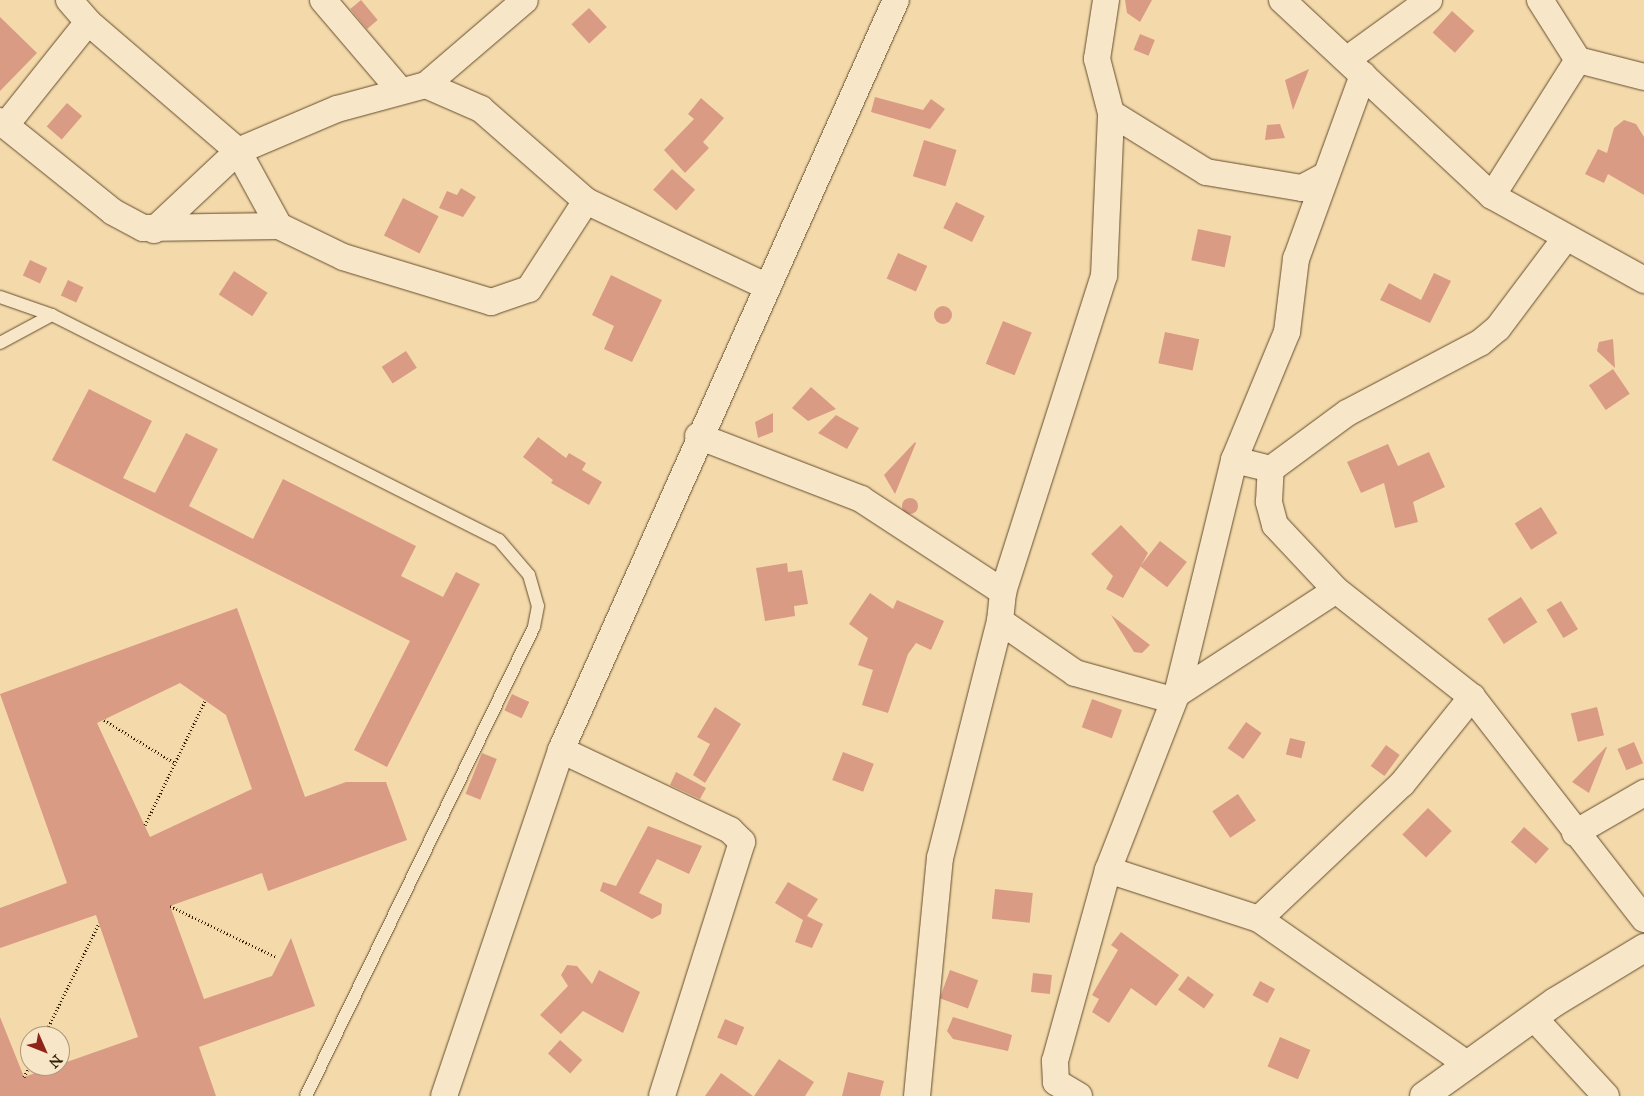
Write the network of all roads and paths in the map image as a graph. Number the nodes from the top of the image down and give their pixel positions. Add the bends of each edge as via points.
1 (69, 0) edge
2 (323, 0) edge
3 (525, 0) edge
4 (896, 0) edge
5 (1106, 0) edge
6 (1282, 0) edge
7 (1429, 0) edge
8 (1540, 0) edge
9 (88, 22) junction
10 (1578, 60) junction
11 (1356, 67) junction
12 (1644, 77) edge
13 (426, 85) junction
14 (400, 90) junction
15 (1111, 113) junction
16 (2, 123) edge
17 (238, 152) junction
18 (1326, 174) junction
19 (1492, 196) junction
20 (586, 201) junction
21 (279, 226) junction
22 (154, 230) junction
23 (1564, 240) junction
24 (1644, 280) edge
25 (768, 287) junction
26 (0, 297) edge
27 (52, 315) junction
28 (0, 344) edge
29 (698, 436) junction
30 (1234, 460) junction
31 (1271, 469) junction
32 (1336, 590) junction
33 (1003, 592) junction
34 (1000, 621) junction
35 (1178, 690) junction
36 (1472, 697) junction
37 (205, 701) dead end
38 (104, 720) dead end
39 (561, 750) junction
40 (175, 762) junction
41 (1644, 793) edge
42 (145, 825) dead end
43 (1575, 833) junction
44 (1108, 870) junction
45 (170, 906) dead end
46 (1259, 919) junction
47 (1644, 919) edge
48 (99, 923) dead end
49 (1644, 948) edge
50 (276, 957) dead end
51 (1534, 1018) junction
52 (49, 1026) edge
53 (1468, 1065) junction
54 (306, 1096) edge
55 (444, 1096) edge
56 (662, 1096) edge
57 (917, 1096) edge
58 (1079, 1096) edge
59 (1424, 1096) edge
60 (1606, 1096) edge

1 - 9 street
2 - 14 street
3 - 13 street
4 - 25 street
5 - 15 street via 1097,59
6 - 11 street
7 - 11 street
8 - 10 street
9 - 16 street
9 - 17 street
10 - 12 street
10 - 19 street
11 - 18 street
11 - 19 street
13 - 14 street
13 - 20 street via 481,109
14 - 17 street via 337,110
15 - 18 street via 1206,172 1302,188
15 - 33 street via 1100,296
16 - 22 street via 113,212
17 - 21 street
17 - 22 street
18 - 30 street via 1296,259 1288,332
19 - 23 street
20 - 21 street via 529,289 504,301 490,302 343,257
20 - 25 street
21 - 22 street
23 - 24 street
23 - 31 street via 1498,328 1480,343 1347,413
25 - 29 street
26 - 27 lane
27 - 28 lane
27 - 54 lane via 499,540 528,575 538,606 534,627
29 - 33 street via 861,499
29 - 39 street
30 - 31 street
30 - 35 street
31 - 32 street via 1269,502 1275,525
32 - 35 street via 1213,674
32 - 36 street
33 - 34 street
34 - 35 street via 1075,673 1169,699
34 - 57 street via 940,858
35 - 44 street
36 - 43 street
36 - 46 street via 1402,784
37 - 40 path
38 - 40 path
39 - 55 street
39 - 56 street via 730,830 742,842
40 - 42 path
41 - 43 street
43 - 47 street
44 - 46 street
44 - 58 street via 1055,1061 1056,1082
45 - 50 path
46 - 53 street
48 - 52 path
49 - 51 street
51 - 53 street
51 - 60 street
53 - 59 street

